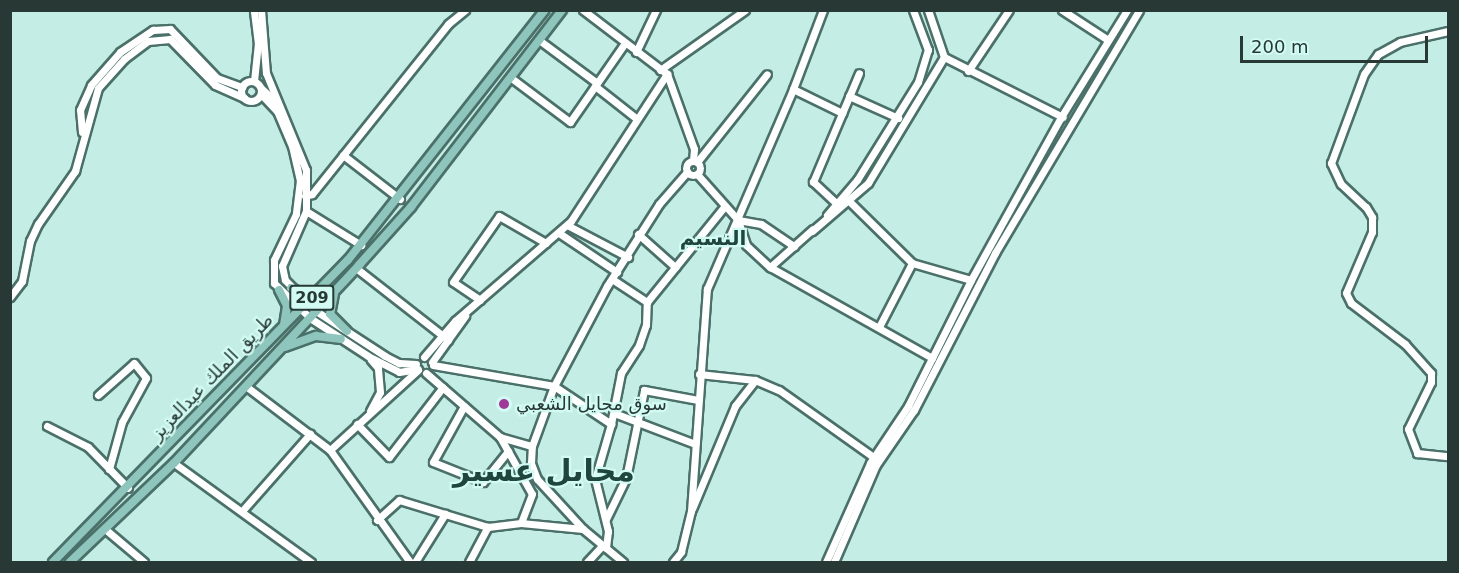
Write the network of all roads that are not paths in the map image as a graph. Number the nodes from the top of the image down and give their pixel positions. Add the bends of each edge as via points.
1 (254, 10) edge
2 (261, 10) edge
3 (465, 10) edge
4 (545, 10) edge
5 (562, 10) edge
6 (583, 10) edge
7 (656, 10) edge
8 (745, 10) edge
9 (823, 10) edge
10 (914, 10) edge
11 (928, 10) edge
12 (1009, 10) edge
13 (1062, 10) edge
14 (1127, 10) edge
15 (1139, 10) edge
16 (1449, 31) edge
17 (539, 40) junction
18 (1108, 40) junction
19 (625, 43) junction
20 (928, 50) junction
21 (636, 52) junction
22 (944, 57) junction
23 (968, 71) junction
24 (664, 72) junction
25 (767, 74) dead end
26 (858, 74) dead end
27 (510, 77) junction
28 (254, 81) junction
29 (596, 85) junction
30 (242, 87) junction
31 (793, 89) junction
32 (261, 91) junction
33 (849, 96) junction
34 (244, 98) junction
35 (282, 107) junction
36 (842, 113) junction
37 (1061, 117) junction
38 (898, 118) junction
39 (637, 119) junction
40 (1071, 120) junction
41 (82, 134) junction
42 (343, 155) junction
43 (695, 162) junction
44 (687, 172) junction
45 (697, 174) junction
46 (303, 196) junction
47 (400, 199) junction
48 (850, 202) junction
49 (837, 204) junction
50 (724, 207) junction
51 (306, 211) junction
52 (738, 220) junction
53 (567, 225) junction
54 (812, 231) junction
55 (559, 232) junction
56 (638, 234) junction
57 (546, 243) junction
58 (361, 245) junction
59 (794, 246) junction
60 (628, 257) junction
61 (912, 262) junction
62 (675, 267) junction
63 (770, 267) junction
64 (356, 268) junction
65 (617, 272) junction
66 (612, 279) junction
67 (971, 279) junction
68 (291, 288) junction
69 (279, 290) junction
70 (319, 291) junction
71 (336, 291) junction
72 (10, 297) edge
73 (480, 300) junction
74 (647, 302) junction
75 (303, 306) junction
76 (316, 311) junction
77 (310, 318) junction
78 (283, 327) junction
79 (879, 327) junction
80 (344, 335) junction
81 (445, 338) junction
82 (282, 348) junction
83 (368, 356) junction
84 (424, 357) junction
85 (932, 358) junction
86 (432, 363) junction
87 (420, 369) junction
88 (699, 374) junction
89 (755, 380) junction
90 (554, 386) junction
91 (247, 387) junction
92 (443, 387) junction
93 (98, 395) dead end
94 (698, 400) junction
95 (464, 406) junction
96 (614, 413) junction
97 (368, 416) junction
98 (640, 423) junction
99 (357, 424) junction
100 (611, 424) junction
101 (47, 426) dead end
102 (310, 435) junction
103 (500, 437) junction
104 (695, 444) junction
105 (532, 446) junction
106 (330, 450) junction
107 (508, 451) junction
108 (1449, 456) edge
109 (877, 459) junction
110 (174, 463) junction
111 (109, 469) junction
112 (128, 488) junction
113 (242, 511) junction
114 (691, 511) junction
115 (445, 514) junction
116 (606, 519) junction
117 (377, 520) junction
118 (520, 523) junction
119 (488, 527) junction
120 (105, 529) junction
121 (583, 529) junction
122 (604, 547) junction
123 (681, 552) junction
124 (53, 562) edge
125 (70, 562) edge
126 (144, 562) edge
127 (311, 562) edge
128 (410, 562) edge
129 (415, 562) edge
130 (469, 562) edge
131 (587, 562) edge
132 (624, 562) edge
133 (673, 562) edge
134 (680, 562) edge
135 (826, 562) edge
136 (834, 562) edge

1 - 28 street via 258,44
2 - 35 street via 266,73
3 - 42 street via 448,24
4 - 47 main road, طريق الملك عبدالعزيز / 209
5 - 17 main road, طريق الملك عبدالعزيز / 209
6 - 19 street
7 - 21 street
8 - 24 street
9 - 31 street
10 - 20 street
11 - 22 street
12 - 23 street
13 - 18 street
14 - 18 street
15 - 40 street
16 - 108 street via 1400,42 1378,54 1364,74 1331,163 1341,184 1372,218 1372,232 1346,293 1351,303 1405,344 1431,373 1431,382 1408,429 1417,453
17 - 27 main road, طريق الملك عبدالعزيز / 209
17 - 29 street
18 - 37 street
19 - 21 street
19 - 29 street
20 - 22 street
20 - 38 street via 918,82
21 - 24 street
22 - 23 street
22 - 48 street via 907,123 868,183
23 - 37 street
24 - 39 street
24 - 43 street via 694,148
25 - 43 street
26 - 33 street
27 - 29 street via 570,122
27 - 64 main road, طريق الملك عبدالعزيز / 209 via 411,207
28 - 30 street
28 - 32 street
29 - 39 street
30 - 34 street
30 - 41 street via 217,78 171,29 153,30 105,67 83,96 79,121
31 - 36 street
31 - 52 street
32 - 34 street via 254,101
32 - 35 street
32 - 46 street via 277,111 292,146
33 - 36 street
33 - 38 street
34 - 41 street via 215,86 170,39 156,37 124,59 98,88
35 - 46 street via 301,150
36 - 49 street via 813,182
37 - 40 street
37 - 67 street
38 - 49 street
39 - 53 street
40 - 109 street via 995,253 914,410
41 - 72 street via 75,171 38,224 30,241 22,281
42 - 46 street
42 - 47 street
43 - 44 street via 686,165
43 - 45 street via 700,167
44 - 45 street
44 - 56 street
45 - 50 street
46 - 51 street
46 - 69 street via 274,260 272,277
47 - 58 main road, طريق الملك عبدالعزيز / 209
48 - 54 street
48 - 61 street
49 - 54 street
50 - 52 street
50 - 62 street
51 - 58 street
51 - 68 street via 282,266
52 - 59 street via 761,224
52 - 63 street via 746,244
52 - 88 street via 707,289
53 - 55 street
53 - 60 street
54 - 59 street
55 - 57 street
55 - 65 street
56 - 60 street
56 - 62 street
57 - 73 street
57 - 73 street via 499,216 453,282
58 - 70 main road, طريق الملك عبدالعزيز / 209
59 - 63 street
60 - 65 street
61 - 67 street
61 - 79 street
62 - 74 street
63 - 79 street
64 - 71 main road, طريق الملك عبدالعزيز / 209
64 - 81 street
65 - 66 street
66 - 74 street
66 - 90 street
67 - 85 street
68 - 70 main road via 299,292
68 - 75 street
69 - 75 street
69 - 78 main road via 287,306
70 - 75 main road, طريق الملك عبدالعزيز / 209
71 - 76 main road, طريق الملك عبدالعزيز / 209
71 - 80 main road via 330,314
73 - 81 street
74 - 96 street via 646,325 639,345 621,373
75 - 76 street
75 - 77 street
75 - 78 main road, طريق الملك عبدالعزيز / 209
76 - 77 main road, طريق الملك عبدالعزيز / 209
76 - 80 street
77 - 80 street
77 - 82 main road, طريق الملك عبدالعزيز / 209
78 - 112 main road, طريق الملك عبدالعزيز / 209
79 - 85 street
80 - 82 main road via 308,337
80 - 83 street
80 - 87 street via 399,363
81 - 84 street
81 - 86 street
82 - 91 main road, طريق الملك عبدالعزيز / 209
83 - 87 street via 399,372
83 - 97 street via 378,369 380,392
84 - 86 street
84 - 87 street
85 - 109 street
86 - 87 street
86 - 90 street
87 - 92 street
87 - 97 street
88 - 89 street
88 - 94 street
89 - 109 street via 779,390
89 - 114 street via 735,406
90 - 100 street
90 - 105 street
91 - 102 street
91 - 110 main road, طريق الملك عبدالعزيز / 209
92 - 95 street
92 - 99 street via 389,457
93 - 111 street via 134,363 146,378 122,422
94 - 98 street via 644,390
94 - 104 street
95 - 103 street
95 - 107 street via 433,462 483,482
96 - 98 street
96 - 100 street
97 - 99 street
98 - 104 street
98 - 116 street via 626,478
99 - 106 street
100 - 116 street via 595,479
101 - 111 street via 88,447
102 - 106 street
102 - 113 street
103 - 105 street
103 - 107 street
104 - 114 street
105 - 121 street via 531,463 537,479
106 - 117 street
107 - 118 street via 532,494
109 - 135 street
109 - 136 street
110 - 113 street
110 - 120 main road, طريق الملك عبدالعزيز / 209
111 - 112 street
112 - 124 main road, طريق الملك عبدالعزيز / 209
113 - 127 street
114 - 123 street
115 - 117 street via 399,500
115 - 119 street
115 - 129 street
116 - 122 street
117 - 128 street
118 - 119 street
118 - 121 street
119 - 130 street
120 - 125 main road, طريق الملك عبدالعزيز / 209
120 - 126 street
121 - 122 street
122 - 131 street
122 - 132 street
123 - 133 street
123 - 134 street

